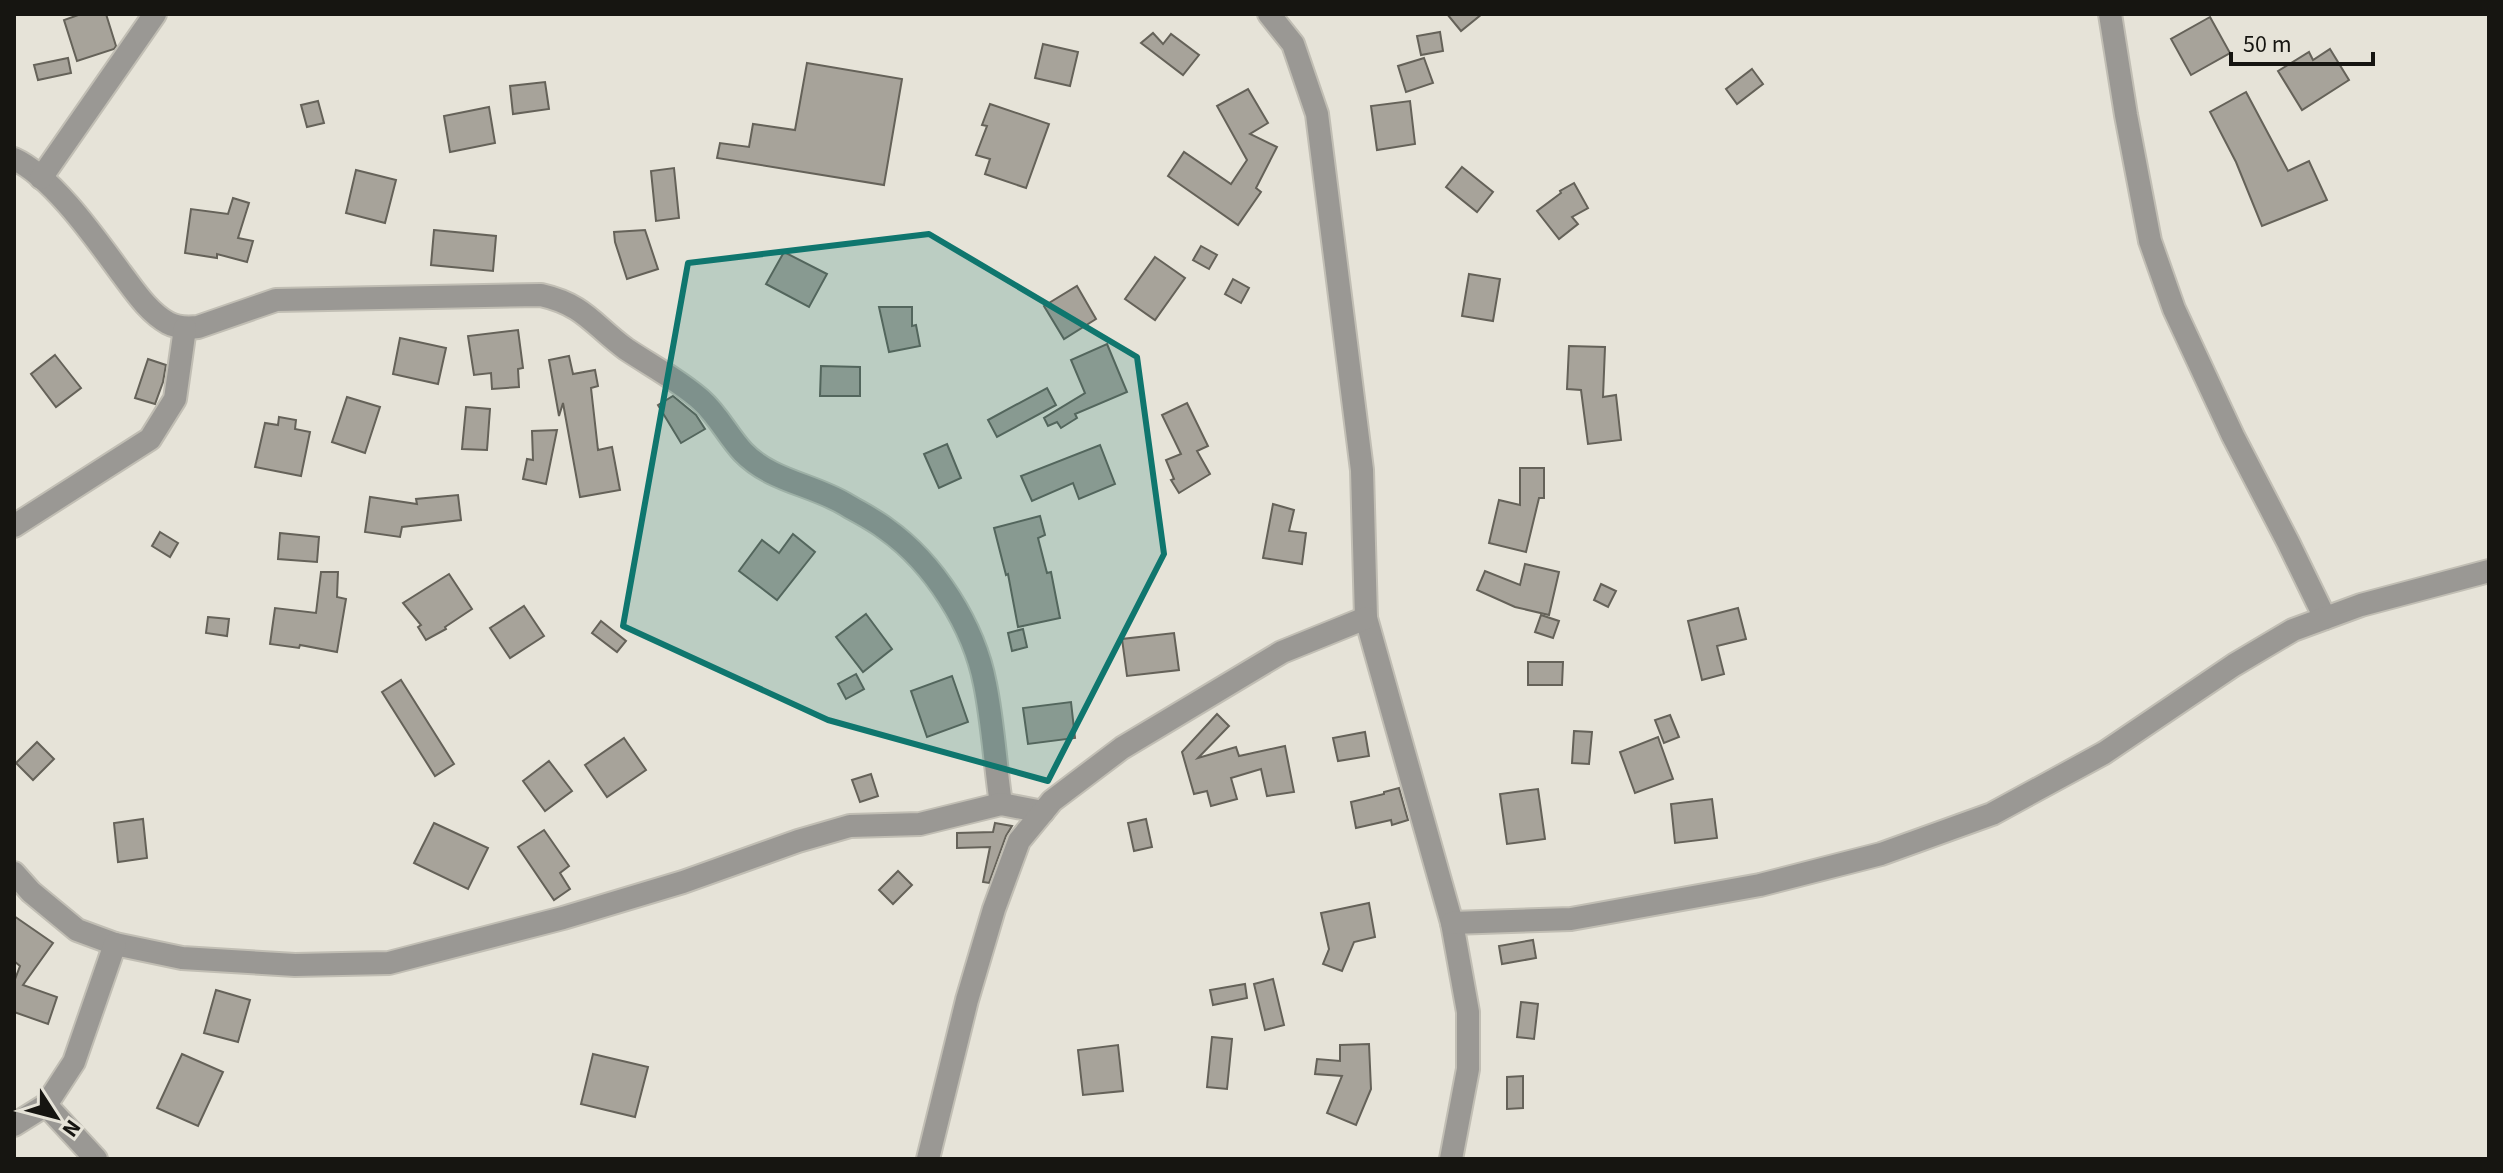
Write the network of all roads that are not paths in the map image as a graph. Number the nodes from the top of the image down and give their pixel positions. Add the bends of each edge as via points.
1 (155, 14) edge
2 (1269, 14) edge
3 (2110, 14) edge
4 (14, 159) edge
5 (41, 178) junction
6 (185, 328) junction
7 (14, 526) edge
8 (2489, 571) edge
9 (1366, 618) junction
10 (2325, 618) junction
11 (1001, 804) junction
12 (1043, 812) junction
13 (14, 873) edge
14 (1452, 923) junction
15 (115, 944) junction
16 (46, 1105) junction
17 (14, 1125) edge
18 (96, 1159) edge
19 (928, 1159) edge
20 (1451, 1159) edge

1 - 5 street
2 - 9 street via 1293,44 1317,114 1362,470
3 - 10 street via 2150,241 2174,309
4 - 5 street
5 - 6 street via 87,226 142,301 167,322
6 - 7 street via 175,399 150,439
6 - 11 street via 276,300 541,295 581,310 701,400 761,468 833,497 887,529 926,566 975,645
8 - 10 street
9 - 12 street via 1282,652 1122,748
9 - 14 street
10 - 14 street via 2293,630 2104,753 1992,814 1881,854 1760,885 1571,919
11 - 12 street
11 - 15 street via 920,824 850,826 563,918 389,963 295,965 182,958
12 - 19 street via 1019,841 994,909
13 - 15 street via 77,930
14 - 20 street via 1468,1012 1468,1069
15 - 16 street via 74,1062
16 - 17 street
16 - 18 street

